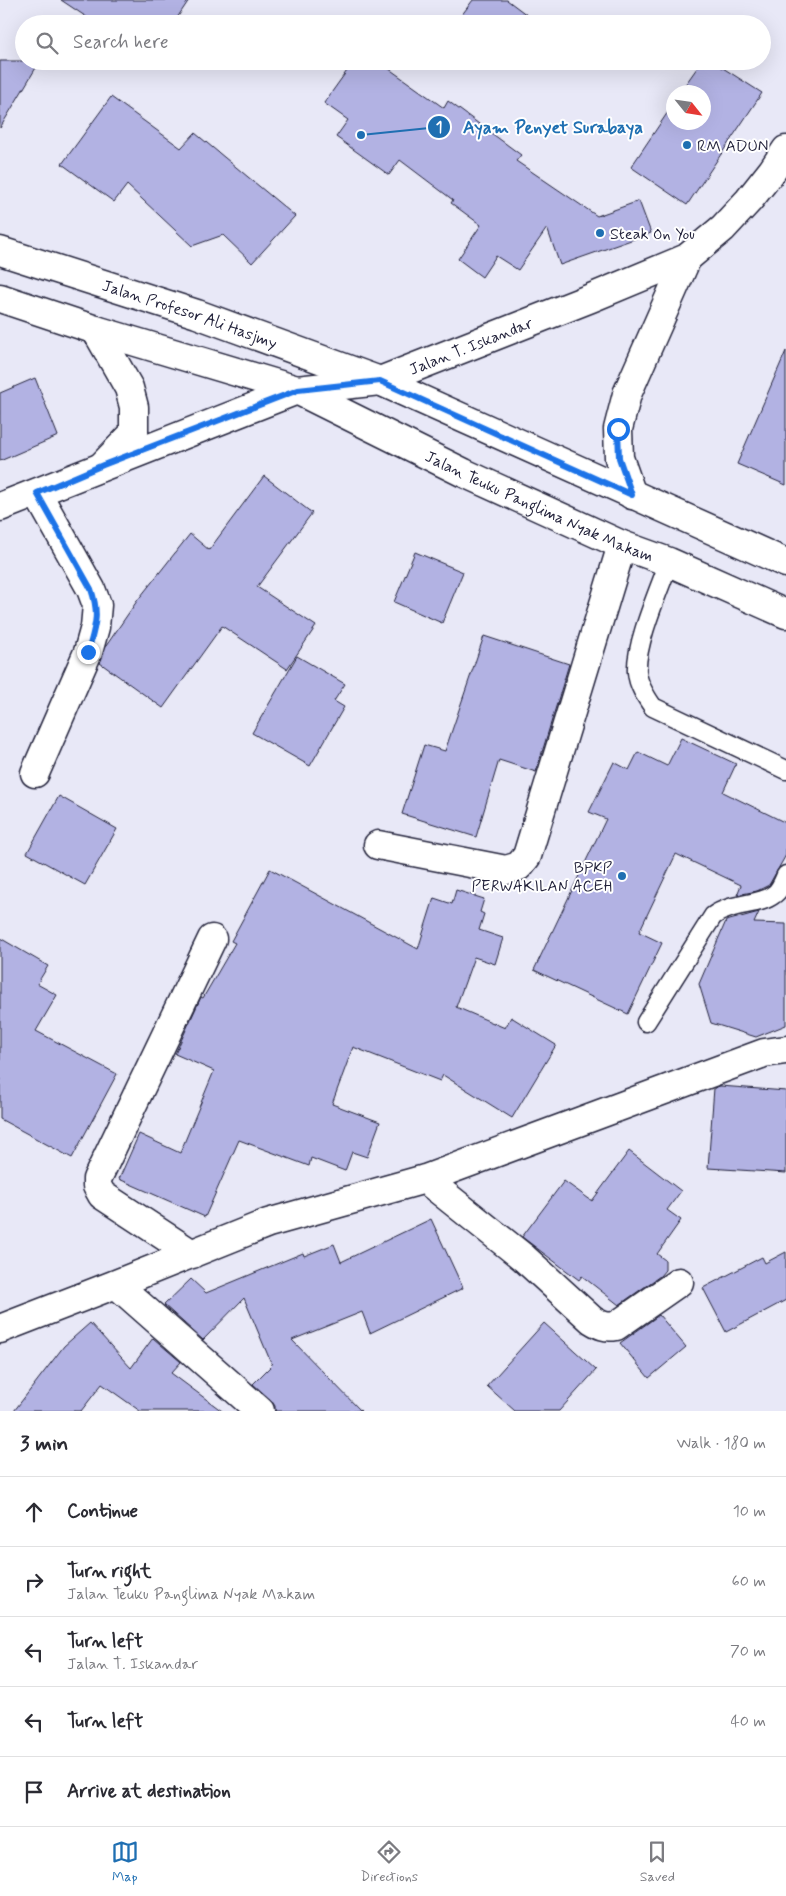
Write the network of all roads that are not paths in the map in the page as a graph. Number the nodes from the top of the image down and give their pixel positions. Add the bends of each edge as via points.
1 (786, 150) edge
2 (0, 251) edge
3 (686, 258) junction
4 (0, 298) edge
5 (96, 330) junction
6 (380, 381) junction
7 (298, 390) junction
8 (103, 465) junction
9 (37, 493) junction
10 (632, 495) junction
11 (0, 507) edge
12 (622, 545) junction
13 (669, 562) junction
14 (786, 563) edge
15 (786, 614) edge
16 (786, 770) edge
17 (35, 773) dead end
18 (378, 846) dead end
19 (786, 875) edge
20 (212, 939) dead end
21 (646, 1022) dead end
22 (786, 1050) edge
23 (425, 1179) junction
24 (192, 1254) junction
25 (679, 1282) dead end
26 (116, 1284) junction
27 (0, 1329) edge
28 (260, 1411) edge

1 - 3 street, Jalan T. Iskandar via 749,200 723,228
2 - 6 street, Jalan Profesor Ali Hasjmy via 197,314
3 - 6 street, Jalan T. Iskandar
3 - 10 street via 627,394 618,429 619,458
4 - 5 street
5 - 7 street
5 - 8 street via 129,388 134,407 134,433
6 - 7 street, Jalan T. Iskandar
6 - 10 street
7 - 8 street, Jalan T. Iskandar
7 - 12 street, Jalan Teuku Panglima Nyak Makam via 464,473
8 - 9 street, Jalan T. Iskandar
9 - 11 street, Jalan T. Iskandar
9 - 17 street via 97,605 88,652
10 - 14 street
12 - 13 street, Jalan Teuku Panglima Nyak Makam
12 - 18 street via 527,856 519,866 506,870
13 - 15 street, Jalan Teuku Panglima Nyak Makam
13 - 16 lane via 638,656 637,673 642,689 653,707
19 - 21 lane via 772,896 728,908 713,916
20 - 24 street via 97,1179 102,1195
22 - 23 street via 764,1053
23 - 24 street via 268,1223
23 - 25 street via 524,1258 600,1325 616,1326
24 - 26 street
26 - 27 street
26 - 28 street

